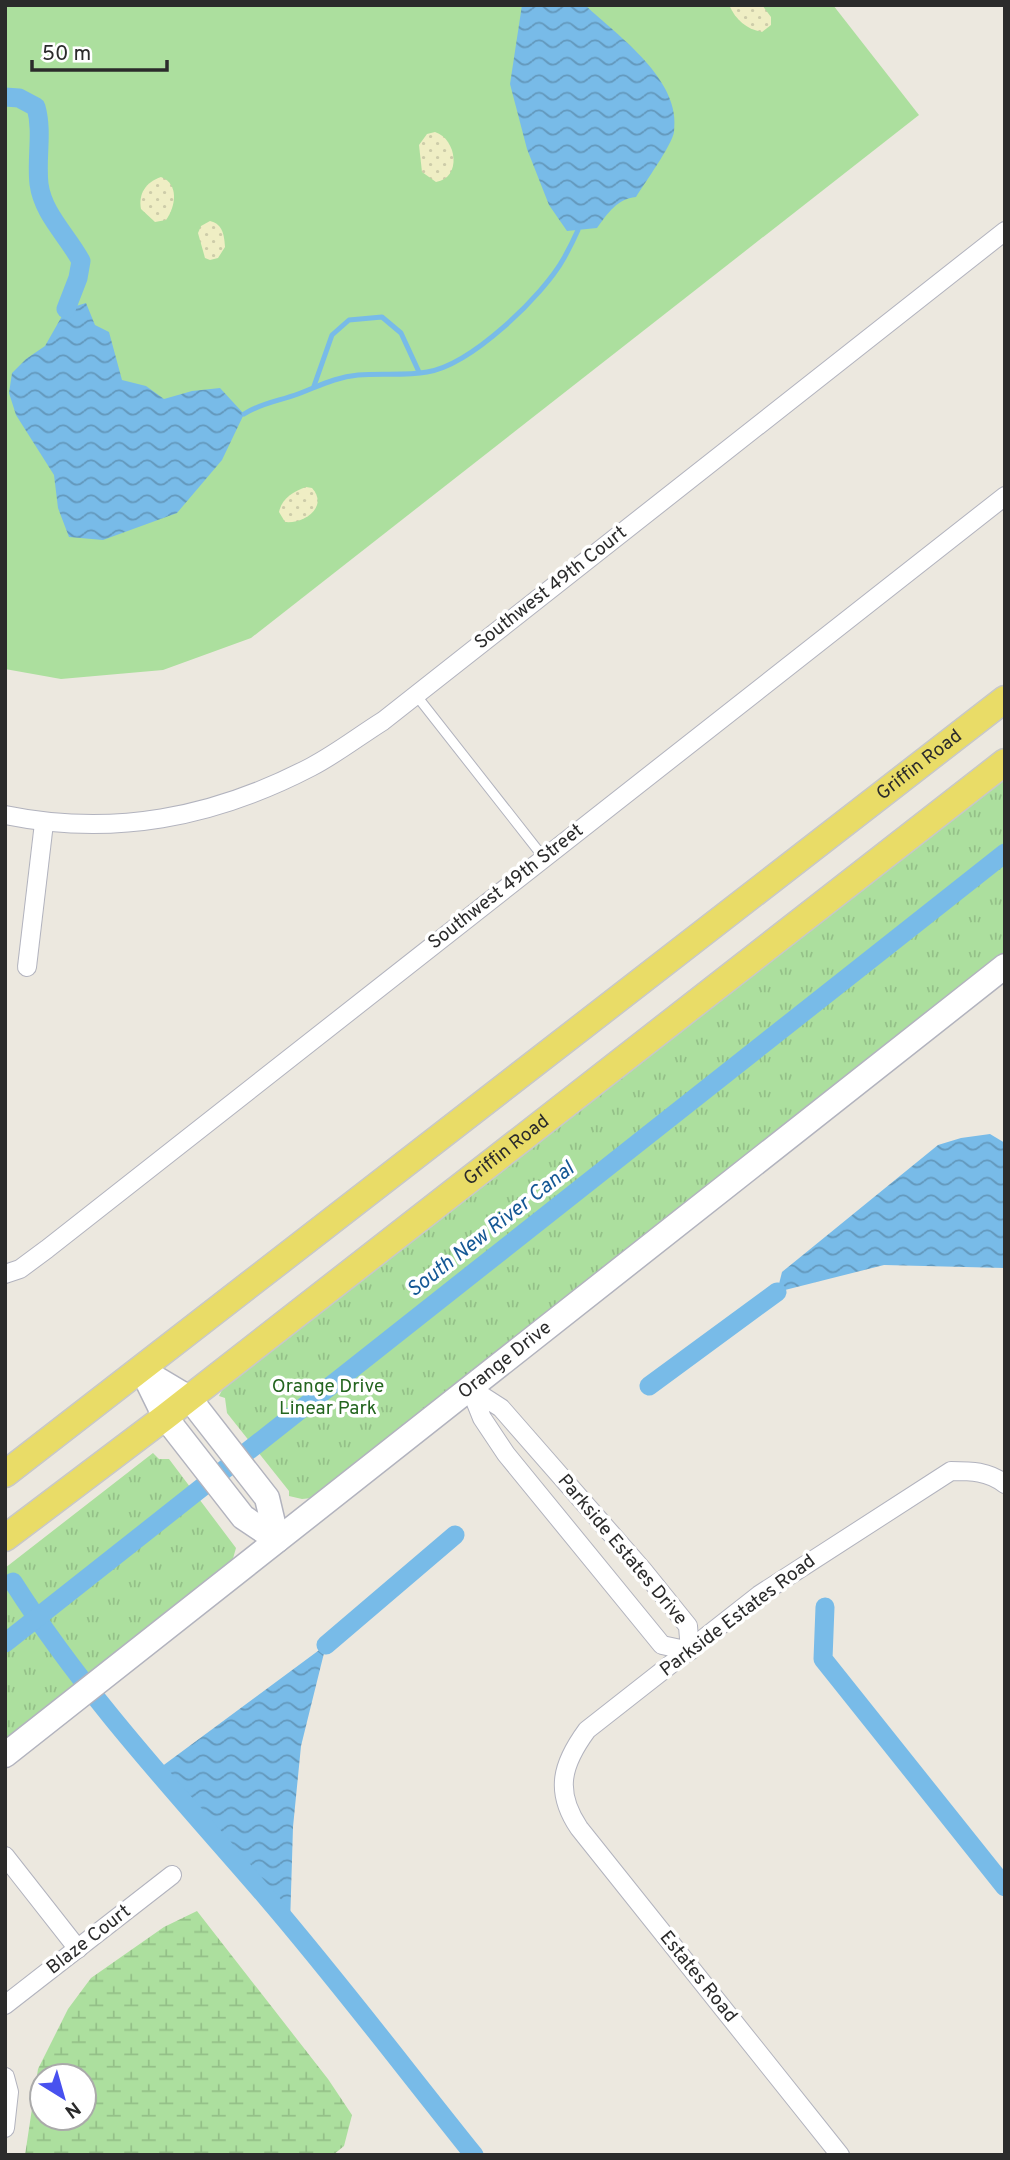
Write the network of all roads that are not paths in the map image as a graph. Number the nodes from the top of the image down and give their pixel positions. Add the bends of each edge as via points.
1 (1005, 230) edge
2 (1005, 496) edge
3 (416, 695) junction
4 (1005, 699) edge
5 (1005, 762) edge
6 (5, 816) edge
7 (44, 823) junction
8 (544, 858) junction
9 (27, 967) dead end
10 (1005, 967) edge
11 (5, 1274) edge
12 (142, 1370) junction
13 (470, 1388) junction
14 (189, 1398) junction
15 (165, 1417) junction
16 (5, 1474) edge
17 (1000, 1480) edge
18 (610, 1534) junction
19 (5, 1538) edge
20 (277, 1540) junction
21 (586, 1552) junction
22 (690, 1651) junction
23 (5, 1755) edge
24 (564, 1796) joint
25 (5, 1856) edge
26 (172, 1875) dead end
27 (78, 1949) junction
28 (5, 2005) edge
29 (5, 2077) edge
30 (5, 2128) edge
31 (840, 2155) edge

1 - 3 street, Southwest 49th Court
2 - 8 street, Southwest 49th Street
3 - 7 street, Southwest 49th Court via 312,766 245,798 143,823
3 - 8 lane
4 - 12 main road, Griffin Road
5 - 14 main road, Griffin Road
6 - 7 street, Southwest 49th Court
7 - 9 street
8 - 11 street, Southwest 49th Street via 47,1250
10 - 13 street, Orange Drive
12 - 14 street
12 - 15 street
12 - 16 main road, Griffin Road
13 - 18 street, Parkside Estates Drive via 501,1408
13 - 20 street, Orange Drive
13 - 21 street, Parkside Estates Drive via 482,1418 506,1454
14 - 15 main road, Griffin Road
14 - 20 street via 267,1498
15 - 19 main road, Griffin Road
15 - 20 street via 243,1517
17 - 22 street, Parkside Estates Road via 975,1470 951,1471 931,1482 760,1595
18 - 21 street
18 - 22 street, Parkside Estates Drive via 688,1626
20 - 23 street, Orange Drive
21 - 22 street, Parkside Estates Drive via 662,1645
22 - 24 street, Parkside Estates Road via 587,1730 572,1751 563,1776
24 - 31 street, Estates Road via 579,1828
25 - 27 street
26 - 27 street, Blaze Court
27 - 28 street, Blaze Court
29 - 30 street via 9,2092

